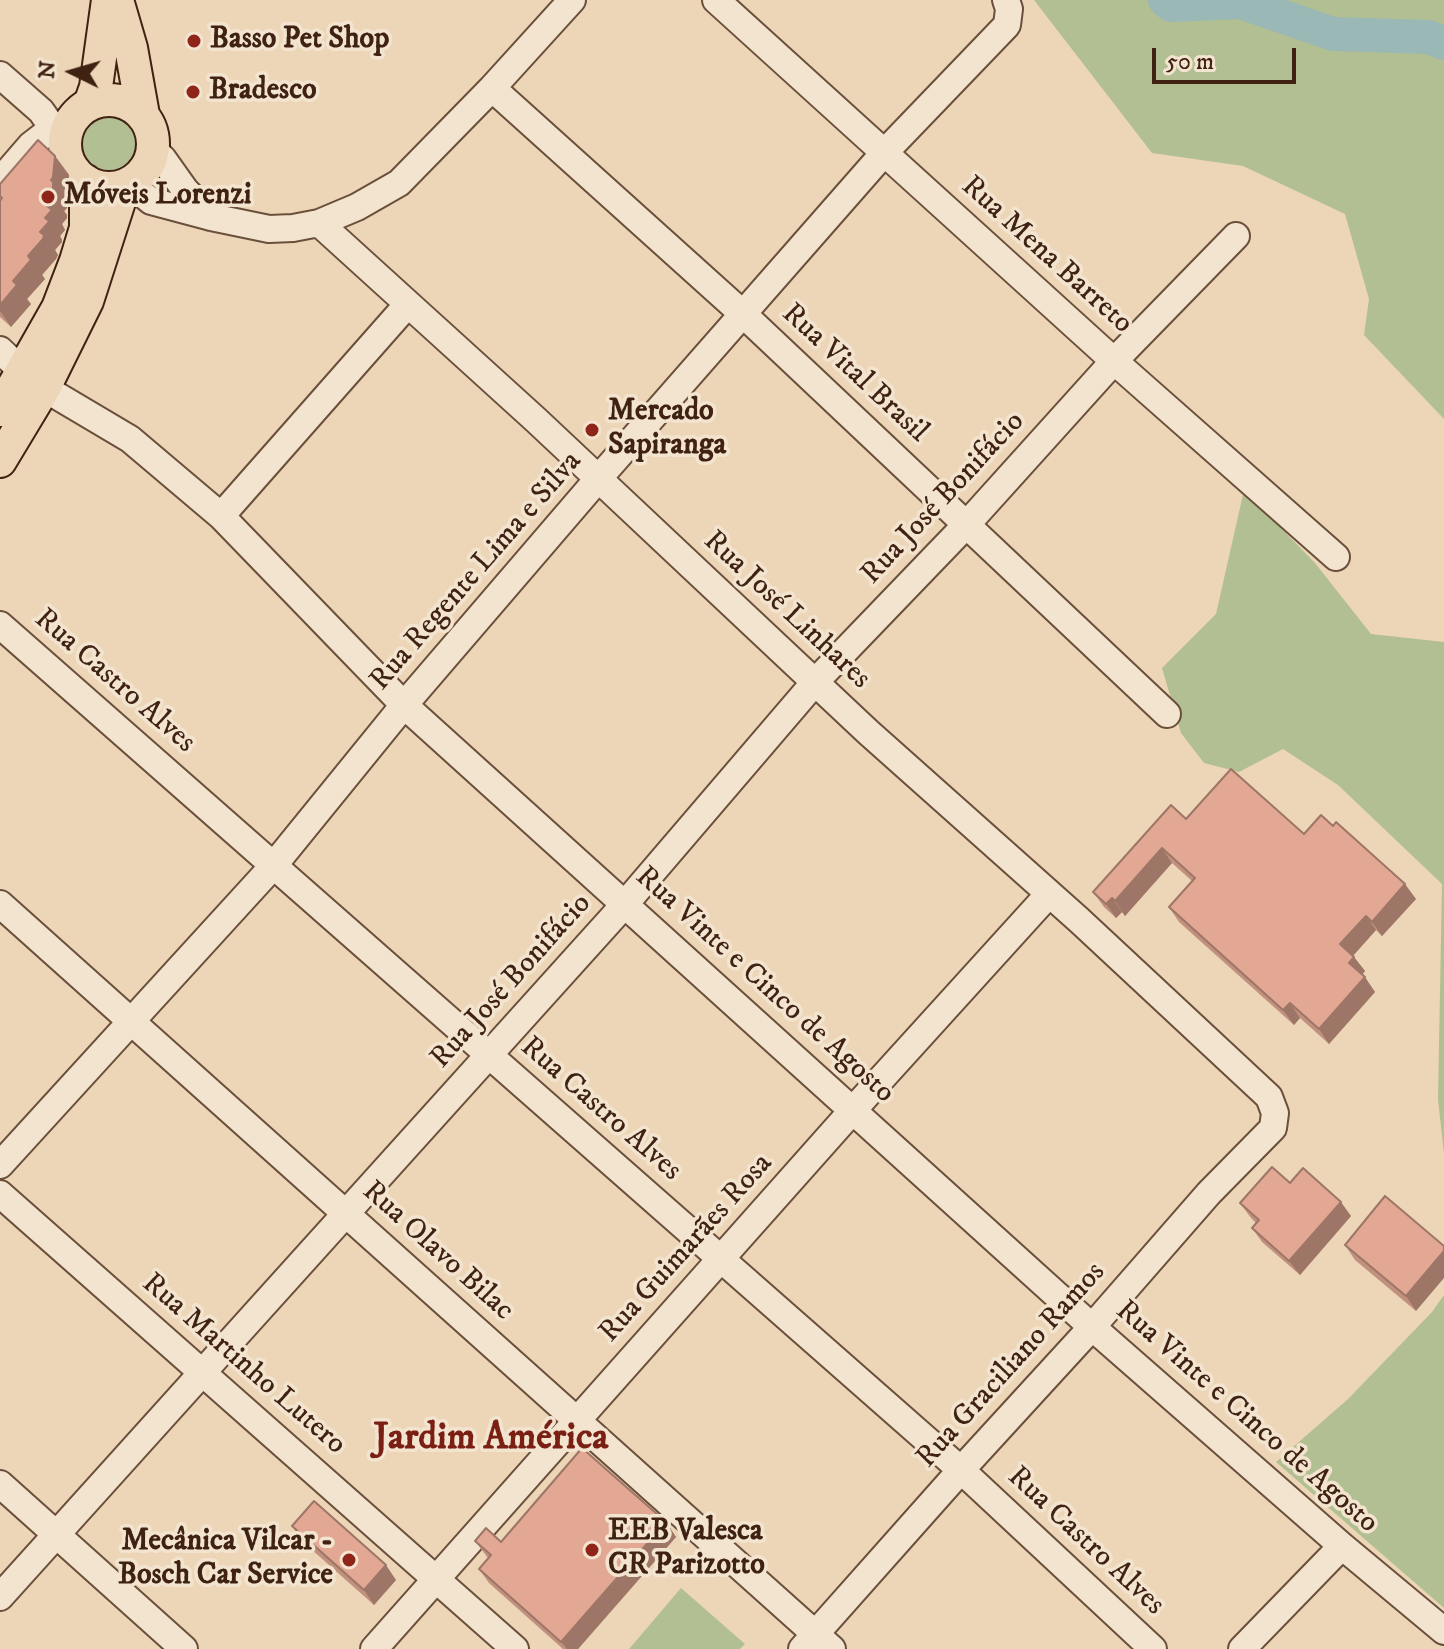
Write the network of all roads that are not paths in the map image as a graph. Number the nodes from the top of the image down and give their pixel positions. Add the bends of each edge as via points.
1 (108, 0) edge
2 (117, 0) edge
3 (572, 0) edge
4 (716, 0) edge
5 (1007, 13) edge
6 (0, 75) edge
7 (492, 88) junction
8 (143, 115) junction
9 (71, 119) junction
10 (153, 150) junction
11 (884, 153) junction
12 (0, 181) edge
13 (86, 181) junction
14 (127, 185) junction
15 (211, 217) junction
16 (319, 223) junction
17 (1236, 236) dead end
18 (408, 304) junction
19 (743, 314) junction
20 (1114, 361) junction
21 (23, 370) edge
22 (0, 410) edge
23 (0, 461) edge
24 (598, 479) junction
25 (221, 516) junction
26 (967, 524) junction
27 (1336, 557) dead end
28 (0, 625) edge
29 (815, 682) junction
30 (404, 705) junction
31 (1167, 714) dead end
32 (274, 865) junction
33 (1049, 894) junction
34 (0, 904) edge
35 (625, 904) junction
36 (129, 1021) junction
37 (489, 1055) junction
38 (853, 1110) junction
39 (1273, 1128) joint
40 (0, 1165) edge
41 (0, 1194) edge
42 (346, 1213) junction
43 (721, 1259) junction
44 (1092, 1327) junction
45 (203, 1372) junction
46 (577, 1421) junction
47 (961, 1470) junction
48 (0, 1484) edge
49 (57, 1535) junction
50 (1342, 1546) junction
51 (436, 1579) junction
52 (0, 1597) edge
53 (1444, 1631) edge
54 (816, 1644) edge
55 (184, 1649) edge
56 (374, 1649) edge
57 (515, 1649) edge
58 (1153, 1649) edge
59 (1242, 1649) edge

1 - 9 main road via 96,87
2 - 8 main road
3 - 7 street
4 - 11 street, Rua Mena Barreto
5 - 11 street, Rua Regente Lima e Silva
6 - 9 street via 41,111
7 - 16 street via 399,183
7 - 19 street, Rua Vital Brasil
8 - 9 main road via 118,100 104,100
8 - 10 main road
9 - 12 street via 31,145
9 - 13 main road via 66,135 69,162
10 - 14 main road via 141,175
10 - 15 street
11 - 19 street, Rua Regente Lima e Silva
11 - 20 street, Rua Mena Barreto
13 - 14 main road via 98,187
13 - 21 main road via 86,228 76,261 58,308
14 - 15 street via 151,201
14 - 21 main road via 87,301
15 - 16 street via 269,229
16 - 18 street, Rua José Linhares
17 - 20 street, Rua José Bonifácio
18 - 24 street, Rua José Linhares
18 - 25 street
19 - 24 street, Rua Regente Lima e Silva
19 - 26 street, Rua Vital Brasil
20 - 26 street, Rua José Bonifácio
20 - 27 street, Rua Mena Barreto
21 - 22 main road
21 - 23 main road
21 - 25 street, Rua Vinte e Cinco de Agosto via 130,439
24 - 29 street, Rua José Linhares
24 - 30 street, Rua Regente Lima e Silva
25 - 30 street, Rua Vinte e Cinco de Agosto
26 - 29 street, Rua José Bonifácio
26 - 31 street, Rua Vital Brasil
28 - 32 street, Rua Castro Alves
29 - 33 street, Rua José Linhares
29 - 35 street, Rua José Bonifácio
30 - 32 street, Rua Regente Lima e Silva
30 - 35 street, Rua Vinte e Cinco de Agosto
32 - 36 street, Rua Regente Lima e Silva
32 - 37 street, Rua Castro Alves
33 - 38 street, Rua Guimarães Rosa
33 - 39 street, Rua José Linhares via 1269,1097
34 - 36 street, Rua Olavo Bilac
35 - 37 street, Rua José Bonifácio
35 - 38 street, Rua Vinte e Cinco de Agosto
36 - 40 street, Rua Regente Lima e Silva
36 - 42 street, Rua Olavo Bilac
37 - 42 street, Rua José Bonifácio
37 - 43 street, Rua Castro Alves
38 - 43 street, Rua Guimarães Rosa
38 - 44 street, Rua Vinte e Cinco de Agosto
39 - 44 street, Rua Graciliano Ramos
41 - 45 street, Rua Martinho Lutero
42 - 45 street, Rua José Bonifácio
42 - 46 street, Rua Olavo Bilac
43 - 46 street, Rua Guimarães Rosa
43 - 47 street, Rua Castro Alves
44 - 47 street, Rua Graciliano Ramos
44 - 50 street, Rua Vinte e Cinco de Agosto
45 - 49 street, Rua José Bonifácio
45 - 51 street, Rua Martinho Lutero
46 - 51 street, Rua Guimarães Rosa
46 - 54 street, Rua Olavo Bilac
47 - 54 street, Rua Graciliano Ramos
47 - 58 street, Rua Castro Alves
48 - 49 street
49 - 52 street, Rua José Bonifácio
49 - 55 street
50 - 53 street, Rua Vinte e Cinco de Agosto
50 - 59 street
51 - 56 street, Rua Guimarães Rosa
51 - 57 street, Rua Martinho Lutero

